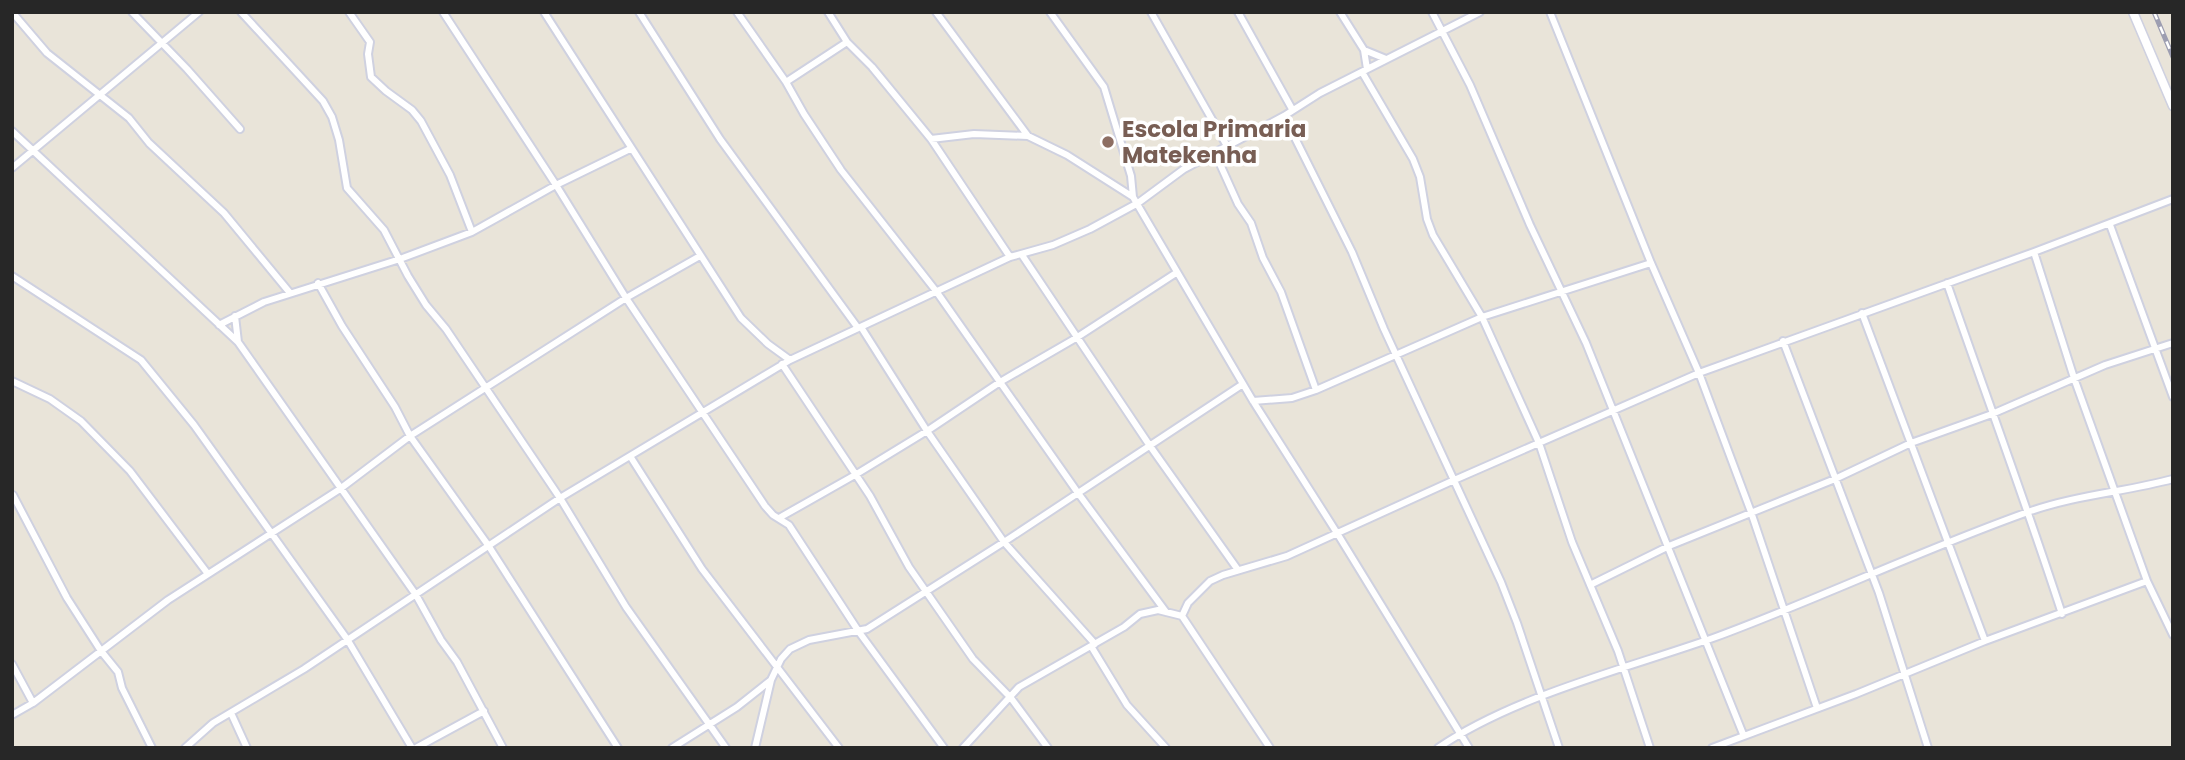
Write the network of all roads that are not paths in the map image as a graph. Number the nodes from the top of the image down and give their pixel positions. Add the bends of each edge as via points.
1 (12, 12) edge
2 (132, 12) edge
3 (199, 12) edge
4 (241, 12) edge
5 (349, 12) edge
6 (443, 12) edge
7 (544, 12) edge
8 (639, 12) edge
9 (737, 12) edge
10 (828, 12) edge
11 (936, 12) edge
12 (1050, 12) edge
13 (1151, 12) edge
14 (1238, 12) edge
15 (1340, 12) edge
16 (1432, 12) edge
17 (1480, 12) edge
18 (1549, 12) edge
19 (2133, 12) edge
20 (1443, 31) junction
21 (847, 42) junction
22 (162, 43) junction
23 (1364, 50) junction
24 (1386, 59) junction
25 (1365, 71) junction
26 (786, 82) junction
27 (100, 94) junction
28 (2173, 106) edge
29 (1292, 109) junction
30 (1284, 116) junction
31 (240, 129) dead end
32 (12, 131) edge
33 (1028, 136) junction
34 (931, 139) junction
35 (1227, 146) junction
36 (630, 149) junction
37 (33, 152) junction
38 (1215, 153) junction
39 (12, 168) edge
40 (556, 185) junction
41 (2173, 199) edge
42 (1135, 200) junction
43 (2110, 225) junction
44 (472, 232) junction
45 (2034, 252) junction
46 (700, 256) junction
47 (1022, 256) junction
48 (1010, 257) junction
49 (400, 259) junction
50 (1651, 263) junction
51 (1176, 273) junction
52 (12, 276) edge
53 (318, 283) junction
54 (1947, 283) junction
55 (1561, 290) junction
56 (936, 291) junction
57 (290, 293) junction
58 (626, 298) junction
59 (1862, 313) junction
60 (235, 316) junction
61 (1482, 317) junction
62 (219, 325) junction
63 (859, 327) junction
64 (1076, 338) junction
65 (1783, 341) junction
66 (238, 342) junction
67 (2173, 343) edge
68 (2155, 348) junction
69 (1397, 356) junction
70 (790, 360) junction
71 (782, 364) junction
72 (1699, 373) junction
73 (2074, 378) junction
74 (12, 381) edge
75 (1000, 382) junction
76 (1243, 384) junction
77 (484, 387) junction
78 (1316, 390) junction
79 (2173, 397) edge
80 (1254, 401) junction
81 (1614, 409) junction
82 (703, 411) junction
83 (1992, 414) junction
84 (927, 431) junction
85 (410, 436) junction
86 (1539, 443) junction
87 (1911, 443) junction
88 (1150, 446) junction
89 (630, 456) junction
90 (855, 475) junction
91 (1835, 479) junction
92 (2173, 479) edge
93 (1452, 481) junction
94 (340, 489) junction
95 (2117, 492) junction
96 (1078, 493) junction
97 (13, 495) edge
98 (560, 498) junction
99 (1751, 512) junction
100 (2029, 512) junction
101 (778, 518) junction
102 (1337, 533) junction
103 (271, 534) junction
104 (1004, 542) junction
105 (1949, 542) junction
106 (488, 545) junction
107 (1669, 546) junction
108 (1238, 570) junction
109 (1871, 573) junction
110 (208, 575) junction
111 (2147, 581) junction
112 (1590, 585) junction
113 (928, 592) junction
114 (416, 595) junction
115 (1785, 609) junction
116 (1166, 612) junction
117 (2062, 614) junction
118 (1182, 617) junction
119 (859, 632) junction
120 (2172, 633) edge
121 (347, 639) junction
122 (1707, 640) junction
123 (1985, 641) junction
124 (1093, 645) junction
125 (101, 651) junction
126 (12, 664) edge
127 (777, 668) junction
128 (1624, 668) junction
129 (1906, 673) junction
130 (771, 680) junction
131 (1542, 697) junction
132 (1011, 698) junction
133 (33, 703) junction
134 (1817, 708) junction
135 (484, 711) junction
136 (231, 713) junction
137 (12, 715) edge
138 (708, 725) junction
139 (1460, 733) junction
140 (1743, 734) junction
141 (152, 748) edge
142 (185, 748) edge
143 (247, 748) edge
144 (414, 748) edge
145 (503, 748) edge
146 (618, 748) edge
147 (672, 748) edge
148 (726, 748) edge
149 (755, 748) edge
150 (839, 748) edge
151 (944, 748) edge
152 (963, 748) edge
153 (1048, 748) edge
154 (1166, 748) edge
155 (1270, 748) edge
156 (1438, 748) edge
157 (1469, 748) edge
158 (1559, 748) edge
159 (1650, 748) edge
160 (1712, 748) edge
161 (1928, 748) edge

1 - 27 street via 47,53
2 - 22 street
3 - 22 street
4 - 49 street via 323,102 339,140 347,188 384,230
5 - 44 street via 370,42 371,77 421,121 450,175
6 - 40 street
7 - 36 street
8 - 63 street via 720,139
9 - 26 street
10 - 21 street
11 - 33 street
12 - 42 street via 1104,87
13 - 35 street
14 - 29 street
15 - 23 street
16 - 20 street
17 - 20 street
18 - 50 street
19 - 28 street
20 - 24 street
20 - 55 street
21 - 26 street
21 - 34 street
22 - 27 street
22 - 31 street
23 - 24 street
23 - 25 street
24 - 25 street
25 - 29 street
25 - 61 street via 1413,159 1433,235
26 - 56 street via 841,170
27 - 37 street
27 - 57 street via 224,213
29 - 30 street
30 - 35 street
30 - 69 street via 1326,196
32 - 37 street
33 - 34 street via 974,134
33 - 42 street via 1067,155
34 - 48 street
35 - 38 street
36 - 40 street
36 - 46 street
37 - 39 street
37 - 62 street
38 - 42 street
38 - 78 street via 1281,292
40 - 44 street
40 - 58 street
41 - 43 street
42 - 47 street via 1090,229
42 - 51 street
43 - 45 street
43 - 68 street
44 - 49 street
45 - 54 street
45 - 73 street
46 - 58 street
46 - 70 street via 741,318
47 - 48 street
47 - 64 street
48 - 56 street
49 - 53 street
49 - 77 street via 426,305
50 - 55 street
50 - 72 street
51 - 64 street
51 - 76 street
52 - 103 street via 141,360 194,425
53 - 57 street
53 - 85 street
54 - 59 street
54 - 83 street
55 - 61 street
55 - 81 street
56 - 63 street
56 - 75 street
57 - 60 street
58 - 77 street
58 - 82 street
59 - 65 street
59 - 87 street
60 - 62 street
60 - 66 street
61 - 69 street
61 - 86 street
62 - 66 street
63 - 70 street
63 - 84 street
64 - 75 street
64 - 88 street
65 - 72 street
65 - 91 street
66 - 94 street
67 - 68 street
68 - 73 street
68 - 79 street
69 - 78 street
69 - 93 street
70 - 71 street
71 - 82 street
71 - 90 street
72 - 81 street
72 - 99 street
73 - 83 street
73 - 95 street
74 - 110 street via 82,421 130,471
75 - 84 street
75 - 96 street
76 - 80 street
76 - 88 street
77 - 85 street
77 - 98 street
78 - 80 street via 1292,398
80 - 102 street
81 - 86 street
81 - 107 street
82 - 89 street
82 - 101 street via 765,506
83 - 87 street
83 - 100 street
84 - 90 street
84 - 104 street
85 - 94 street
85 - 106 street
86 - 93 street
86 - 112 street
87 - 91 street
87 - 105 street
88 - 96 street
88 - 108 street
89 - 98 street
89 - 127 street via 702,569
90 - 101 street
90 - 113 street
91 - 99 street
91 - 109 street
92 - 95 street
93 - 102 street
93 - 131 street via 1501,582
94 - 103 street
94 - 114 street
95 - 100 street
95 - 111 street
96 - 104 street
96 - 116 street
97 - 125 street via 67,598
98 - 106 street
98 - 138 street via 626,607
99 - 107 street
99 - 115 street
100 - 105 street
100 - 117 street
101 - 119 street via 789,525
102 - 108 street via 1287,556
102 - 139 street
103 - 110 street
103 - 121 street
104 - 113 street
104 - 124 street
105 - 109 street
105 - 123 street
106 - 114 street
106 - 146 street
107 - 112 street
107 - 122 street
108 - 118 street via 1210,581 1188,603
109 - 115 street
109 - 129 street
110 - 125 street
111 - 117 street
111 - 120 street
112 - 128 street
113 - 119 street
113 - 132 street via 973,659
114 - 121 street
114 - 135 street
115 - 122 street
115 - 134 street
116 - 118 street
116 - 124 street via 1147,611
117 - 123 street
118 - 155 street
119 - 127 street via 809,640 790,649
119 - 151 street
121 - 136 street
121 - 144 street
122 - 128 street
122 - 140 street
123 - 129 street
124 - 132 street via 1019,687
124 - 154 street via 1128,705
125 - 133 street
125 - 141 street via 118,672
126 - 133 street
127 - 130 street
127 - 150 street
128 - 131 street
128 - 159 street
129 - 134 street
129 - 161 street
130 - 138 street
130 - 149 street
131 - 139 street
131 - 158 street
132 - 152 street
132 - 153 street
133 - 137 street
134 - 140 street
135 - 144 street
135 - 145 street
136 - 142 street
136 - 143 street
138 - 147 street
138 - 148 street
139 - 156 street
139 - 157 street
140 - 160 street

